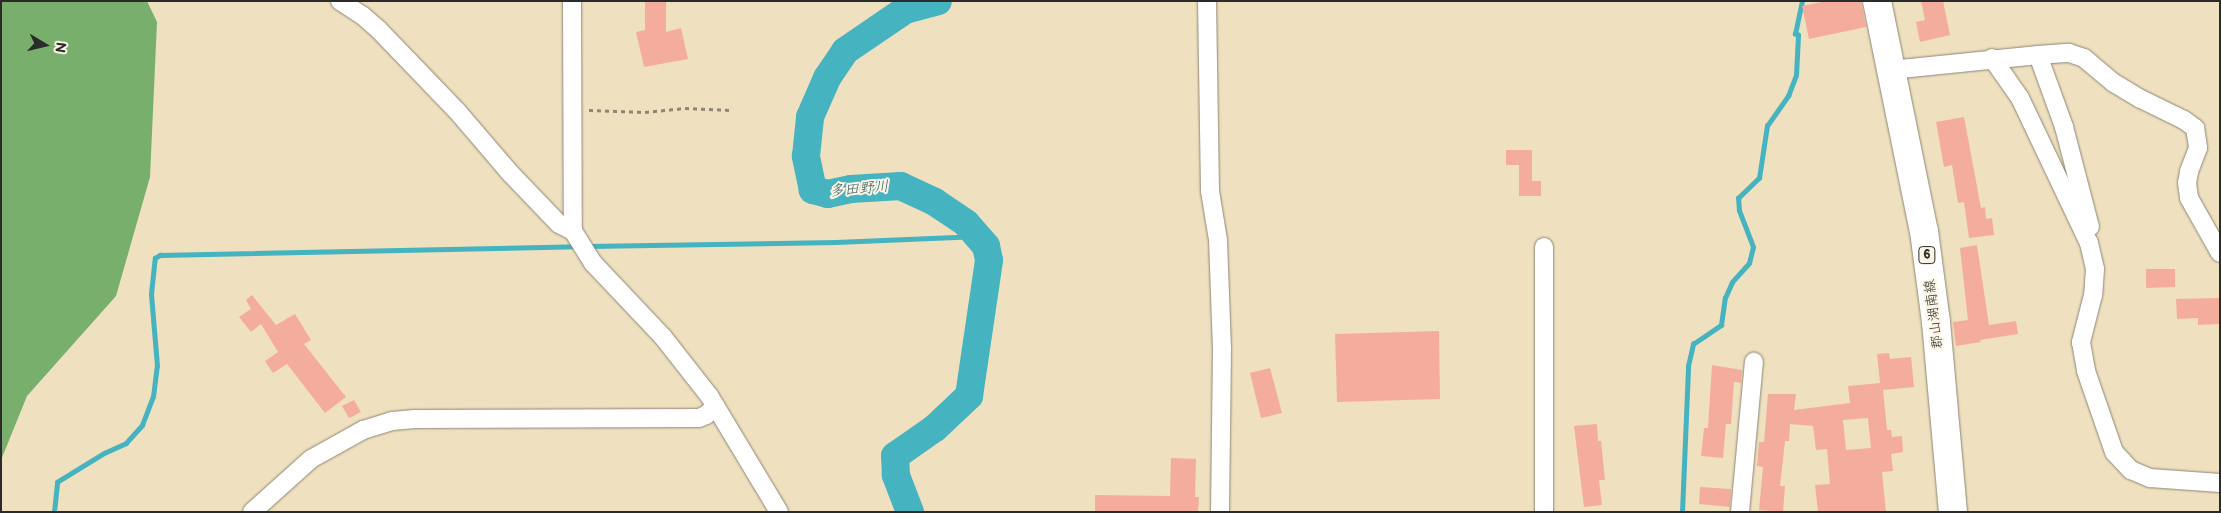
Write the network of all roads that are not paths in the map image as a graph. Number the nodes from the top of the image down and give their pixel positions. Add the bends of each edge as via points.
1 (340, 1) edge
2 (572, 1) edge
3 (1207, 1) edge
4 (1877, 1) edge
5 (2038, 55) junction
6 (1992, 58) junction
7 (1891, 70) junction
8 (573, 231) junction
9 (2090, 243) junction
10 (1544, 247) dead end
11 (2220, 254) edge
12 (1754, 362) dead end
13 (716, 406) junction
14 (2220, 484) edge
15 (252, 512) edge
16 (779, 512) edge
17 (1220, 512) edge
18 (1544, 512) edge
19 (1740, 512) edge
20 (1953, 512) edge

1 - 8 street via 379,30 457,111 523,187 559,224
2 - 8 street
3 - 17 street via 1210,191 1218,240 1222,349
4 - 7 main road, 郡山湖南線 / 6
5 - 6 street
5 - 9 street via 2064,127 2089,219
5 - 11 street via 2069,53 2084,58 2114,83 2195,128 2198,148 2187,183 2189,198
6 - 7 street
6 - 9 street via 2020,98
7 - 20 main road, 郡山湖南線 / 6 via 1924,231 1936,322
8 - 13 street via 593,263 663,337
9 - 14 street via 2095,269 2093,295 2081,342 2086,371 2114,452 2131,470 2150,478
10 - 18 street
12 - 19 street
13 - 15 street via 699,418 392,421 363,430 310,460
13 - 16 street

